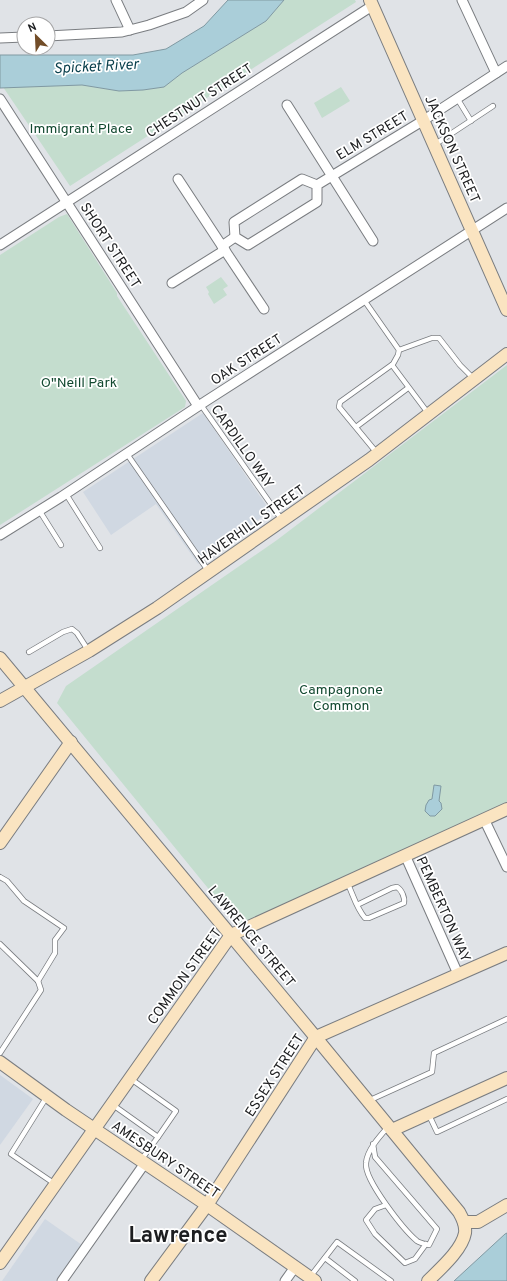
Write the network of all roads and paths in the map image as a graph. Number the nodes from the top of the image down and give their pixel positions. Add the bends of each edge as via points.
1 (116, 0) edge
2 (203, 0) edge
3 (462, 0) edge
4 (371, 3) edge
5 (130, 30) junction
6 (56, 36) edge
7 (16, 37) edge
8 (0, 38) edge
9 (507, 66) edge
10 (496, 73) junction
11 (457, 98) junction
12 (1, 102) edge
13 (287, 105) dead end
14 (493, 106) dead end
15 (424, 120) junction
16 (470, 121) junction
17 (434, 145) junction
18 (332, 176) junction
19 (178, 179) dead end
20 (317, 185) junction
21 (66, 202) junction
22 (507, 208) edge
23 (473, 230) junction
24 (235, 237) junction
25 (373, 241) dead end
26 (0, 244) edge
27 (223, 248) junction
28 (172, 283) dead end
29 (364, 300) junction
30 (264, 309) dead end
31 (507, 310) edge
32 (399, 350) junction
33 (507, 354) edge
34 (392, 365) junction
35 (475, 380) junction
36 (408, 388) junction
37 (199, 405) junction
38 (429, 414) junction
39 (356, 427) junction
40 (127, 454) junction
41 (378, 454) junction
42 (66, 494) junction
43 (39, 510) junction
44 (282, 520) junction
45 (0, 535) edge
46 (61, 545) dead end
47 (100, 548) dead end
48 (209, 572) junction
49 (89, 651) junction
50 (29, 652) dead end
51 (0, 658) edge
52 (25, 687) junction
53 (0, 700) edge
54 (71, 742) junction
55 (507, 809) edge
56 (484, 819) junction
57 (1, 840) edge
58 (404, 855) junction
59 (507, 866) edge
60 (0, 878) edge
61 (347, 881) junction
62 (357, 904) junction
63 (231, 935) junction
64 (0, 944) edge
65 (507, 952) edge
66 (458, 974) junction
67 (38, 981) junction
68 (507, 1019) edge
69 (316, 1037) junction
70 (0, 1053) edge
71 (0, 1062) edge
72 (130, 1078) junction
73 (507, 1078) edge
74 (47, 1096) junction
75 (507, 1099) edge
76 (368, 1101) junction
77 (112, 1104) junction
78 (429, 1113) junction
79 (390, 1128) junction
80 (94, 1129) junction
81 (158, 1137) junction
82 (373, 1144) junction
83 (143, 1162) junction
84 (55, 1184) junction
85 (207, 1205) junction
86 (386, 1205) junction
87 (507, 1205) edge
88 (464, 1222) junction
89 (426, 1244) junction
90 (325, 1258) junction
91 (0, 1263) edge
92 (295, 1266) junction
93 (313, 1279) edge
94 (62, 1281) edge
95 (152, 1281) edge
96 (284, 1281) edge
97 (356, 1281) edge
98 (392, 1281) edge
99 (428, 1281) edge

1 - 5 street
2 - 5 street via 186,12 149,26
3 - 10 street
4 - 15 main road, JACKSON STREET
4 - 21 street, CHESTNUT STREET
5 - 6 street
7 - 8 street
9 - 10 street, ELM STREET
10 - 11 street, ELM STREET
11 - 15 street, ELM STREET
11 - 16 lane
12 - 21 street, SHORT STREET
13 - 18 street
14 - 16 lane
15 - 17 main road, JACKSON STREET
15 - 18 street, ELM STREET
16 - 17 lane
17 - 23 main road, JACKSON STREET
18 - 20 street, ELM STREET
18 - 25 street
19 - 27 street
20 - 24 street via 302,179 259,206 234,222
20 - 24 street via 317,202 248,244
21 - 26 street, CHESTNUT STREET
21 - 37 street, SHORT STREET
22 - 23 street, OAK STREET
23 - 29 street, OAK STREET
23 - 31 main road, JACKSON STREET
24 - 27 street
27 - 28 street
27 - 30 street
29 - 32 lane
29 - 37 street, OAK STREET
32 - 34 lane
32 - 35 lane via 432,338 439,338
33 - 35 main road, HAVERHILL STREET
34 - 36 lane
34 - 39 lane via 340,402 340,408
35 - 38 main road, HAVERHILL STREET
36 - 38 lane
36 - 39 lane
37 - 40 street, OAK STREET
37 - 44 lane, CARDILLO WAY
38 - 41 main road, HAVERHILL STREET
39 - 41 lane
40 - 42 street, OAK STREET
40 - 48 lane
41 - 44 main road, HAVERHILL STREET
42 - 43 street, OAK STREET
42 - 47 lane
43 - 45 street, OAK STREET
43 - 46 lane
44 - 48 main road, HAVERHILL STREET
48 - 49 main road, HAVERHILL STREET
49 - 50 lane via 72,630 63,632
49 - 52 main road, HAVERHILL STREET
51 - 52 main road, LAWRENCE STREET
52 - 53 main road, HAVERHILL STREET
52 - 54 main road, LAWRENCE STREET
54 - 57 main road
54 - 63 main road, LAWRENCE STREET
55 - 56 main road, COMMON STREET
56 - 58 main road, COMMON STREET
56 - 59 street
58 - 61 main road, COMMON STREET
58 - 66 street, PEMBERTON WAY
60 - 67 lane via 24,901 64,928 55,940 55,953
61 - 62 lane
61 - 63 main road, COMMON STREET
62 - 62 lane via 365,918 369,918 404,903 405,900 398,887
63 - 69 main road, LAWRENCE STREET
63 - 72 main road, COMMON STREET
64 - 67 lane
65 - 66 main road, ESSEX STREET
66 - 69 main road, ESSEX STREET
67 - 70 lane via 41,990
68 - 76 lane via 434,1053 432,1072
69 - 76 main road, LAWRENCE STREET
69 - 85 main road, ESSEX STREET
71 - 74 main road, AMESBURY STREET
72 - 77 main road, COMMON STREET
72 - 81 lane via 176,1111
73 - 78 main road
74 - 80 main road, AMESBURY STREET
74 - 84 lane via 11,1154
75 - 78 lane via 437,1132
76 - 79 main road, LAWRENCE STREET
77 - 80 main road, COMMON STREET
77 - 81 lane
78 - 79 main road
79 - 82 lane
79 - 88 main road, LAWRENCE STREET via 459,1212
80 - 83 main road, AMESBURY STREET
80 - 84 main road, COMMON STREET
81 - 83 lane
82 - 86 lane via 366,1163 377,1193
82 - 89 lane via 375,1157 437,1229 428,1245
83 - 85 main road, AMESBURY STREET
83 - 94 street
84 - 91 main road, COMMON STREET
85 - 92 main road, AMESBURY STREET
85 - 95 main road, ESSEX STREET
86 - 89 lane via 418,1242
86 - 89 lane via 375,1209 366,1220 375,1234 405,1262 415,1259
87 - 88 main road via 478,1222
88 - 99 main road via 465,1233 462,1241 452,1256
90 - 93 lane
90 - 97 lane
90 - 98 lane via 337,1242
92 - 93 main road, AMESBURY STREET
92 - 96 street

